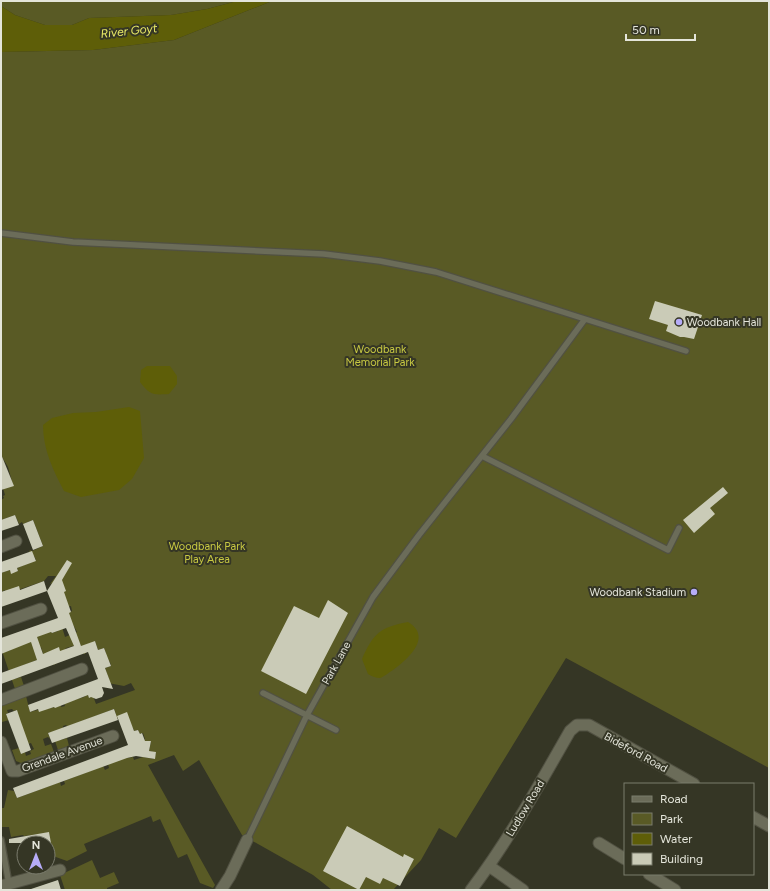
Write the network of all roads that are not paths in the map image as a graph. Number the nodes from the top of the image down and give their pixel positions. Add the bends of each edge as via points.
1 (1, 233) edge
2 (585, 319) junction
3 (686, 351) dead end
4 (482, 456) junction
5 (679, 528) dead end
6 (16, 541) dead end
7 (1, 547) edge
8 (41, 609) dead end
9 (1, 623) edge
10 (82, 669) dead end
11 (263, 693) dead end
12 (1, 700) edge
13 (307, 715) junction
14 (577, 725) joint
15 (336, 730) dead end
16 (113, 736) dead end
17 (1, 742) edge
18 (692, 783) edge
19 (754, 818) edge
20 (769, 826) edge
21 (1, 840) edge
22 (247, 840) joint
23 (599, 843) dead end
24 (624, 858) edge
25 (489, 866) junction
26 (60, 870) dead end
27 (651, 875) edge
28 (5, 885) edge
29 (25, 885) edge
30 (221, 890) edge
31 (471, 890) edge
32 (523, 890) edge
33 (676, 890) edge

1 - 2 lane via 73,242 324,254 380,261 436,272
2 - 3 lane
2 - 4 lane, Park Lane
4 - 5 lane via 668,550
4 - 13 lane, Park Lane via 373,597
6 - 7 street
8 - 9 street
10 - 12 street
11 - 13 lane
13 - 15 lane
13 - 22 lane, Park Lane
14 - 18 street, Bideford Road via 589,725
14 - 25 street, Ludlow Road via 570,731
16 - 17 street, Grendale Avenue via 12,771
19 - 20 street
21 - 28 lane
22 - 30 street, Park Lane
23 - 24 street
25 - 31 street, Ludlow Road
25 - 32 street
26 - 29 street
27 - 33 street
28 - 29 street

